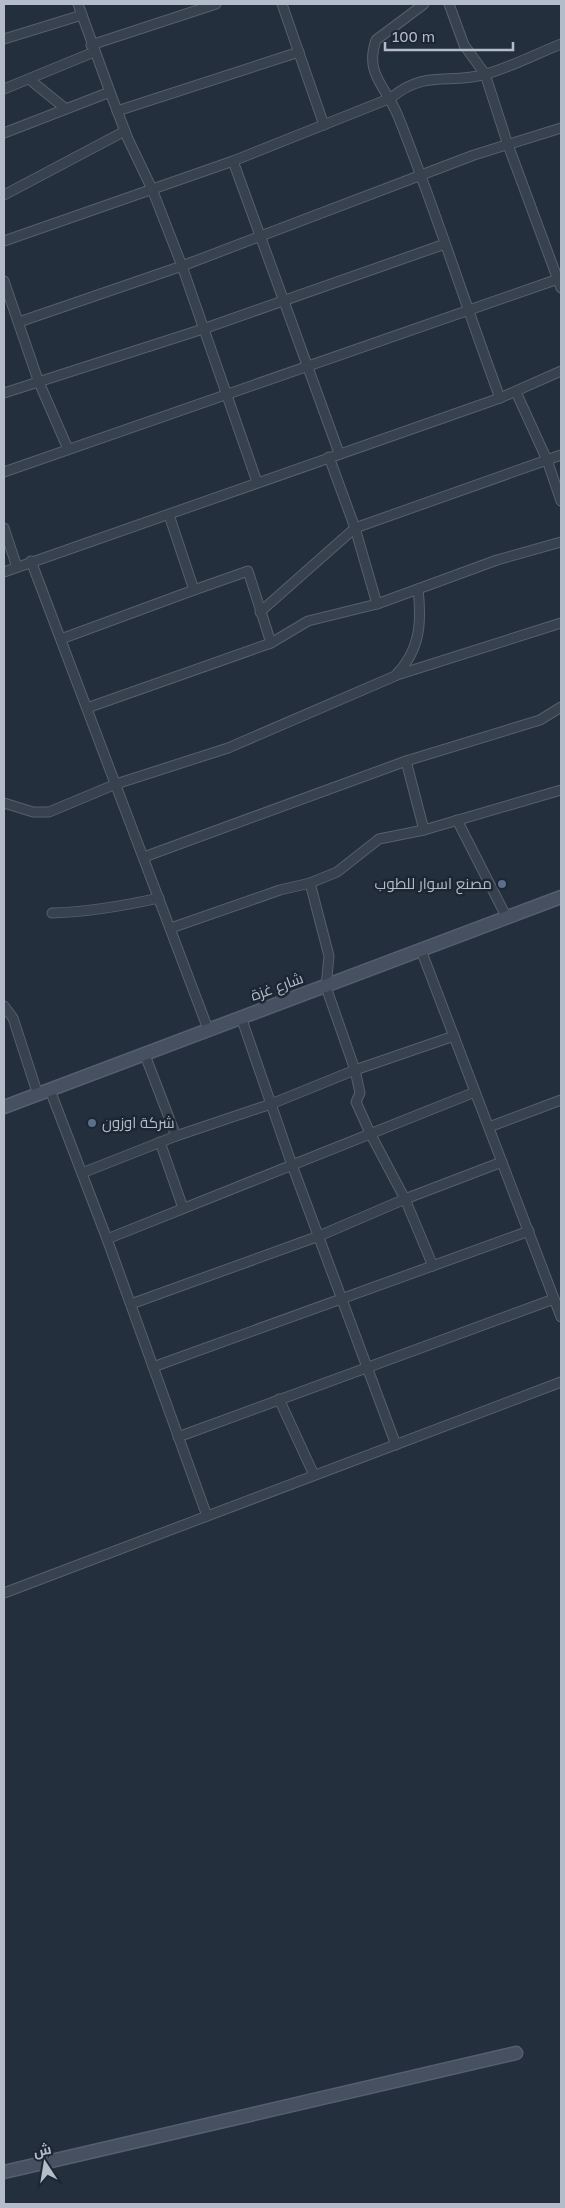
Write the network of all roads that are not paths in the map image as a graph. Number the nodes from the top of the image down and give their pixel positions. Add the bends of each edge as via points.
1 (78, 4) edge
2 (216, 4) edge
3 (282, 4) edge
4 (424, 4) edge
5 (449, 4) edge
6 (82, 15) junction
7 (4, 39) edge
8 (561, 44) edge
9 (93, 48) junction
10 (299, 52) junction
11 (484, 74) junction
12 (29, 79) junction
13 (4, 89) edge
14 (110, 92) junction
15 (391, 98) junction
16 (66, 109) junction
17 (117, 111) junction
18 (324, 125) junction
19 (561, 128) edge
20 (125, 131) junction
21 (4, 133) edge
22 (508, 144) junction
23 (233, 162) junction
24 (421, 174) junction
25 (152, 188) junction
26 (4, 195) edge
27 (259, 236) junction
28 (4, 241) edge
29 (445, 244) junction
30 (182, 266) junction
31 (560, 281) edge
32 (4, 282) edge
33 (284, 300) junction
34 (468, 310) junction
35 (19, 322) junction
36 (203, 329) junction
37 (308, 365) junction
38 (561, 371) edge
39 (38, 380) junction
40 (516, 392) junction
41 (4, 393) edge
42 (228, 393) junction
43 (500, 398) junction
44 (68, 449) junction
45 (339, 454) junction
46 (561, 455) edge
47 (329, 457) junction
48 (547, 460) junction
49 (4, 472) edge
50 (257, 482) junction
51 (561, 501) edge
52 (169, 515) junction
53 (4, 528) edge
54 (355, 528) junction
55 (561, 542) edge
56 (31, 562) junction
57 (17, 567) junction
58 (4, 572) edge
59 (418, 589) junction
60 (194, 590) junction
61 (377, 604) junction
62 (260, 612) junction
63 (561, 623) edge
64 (61, 639) junction
65 (271, 643) junction
66 (394, 676) junction
67 (561, 707) edge
68 (87, 708) junction
69 (406, 761) junction
70 (116, 784) junction
71 (561, 790) edge
72 (4, 803) edge
73 (456, 820) junction
74 (424, 830) junction
75 (144, 857) junction
76 (310, 883) junction
77 (561, 897) edge
78 (159, 898) junction
79 (52, 913) dead end
80 (507, 918) junction
81 (171, 928) junction
82 (421, 950) junction
83 (326, 986) junction
84 (4, 1006) edge
85 (241, 1017) junction
86 (208, 1029) junction
87 (454, 1036) junction
88 (145, 1055) junction
89 (355, 1070) junction
90 (44, 1092) junction
91 (475, 1092) junction
92 (561, 1100) edge
93 (271, 1104) junction
94 (4, 1108) edge
95 (489, 1127) junction
96 (370, 1133) junction
97 (176, 1136) junction
98 (160, 1142) junction
99 (502, 1162) junction
100 (292, 1165) junction
101 (82, 1173) junction
102 (404, 1199) junction
103 (183, 1208) junction
104 (529, 1232) junction
105 (319, 1236) junction
106 (107, 1238) junction
107 (433, 1266) junction
108 (342, 1299) junction
109 (554, 1299) junction
110 (130, 1304) junction
111 (561, 1317) edge
112 (153, 1367) junction
113 (369, 1367) junction
114 (561, 1382) edge
115 (279, 1399) junction
116 (178, 1437) junction
117 (396, 1445) junction
118 (314, 1475) junction
119 (207, 1516) junction
120 (4, 1593) edge
121 (516, 2053) dead end
122 (4, 2172) edge

1 - 6 street
2 - 9 street
3 - 10 street
4 - 15 street via 376,40 372,55 374,74
5 - 11 street via 464,46
6 - 7 street
6 - 9 street
8 - 11 street
9 - 12 street
9 - 14 street
10 - 17 street
10 - 18 street
11 - 15 street via 429,78 409,84
11 - 22 street
12 - 13 street
12 - 16 street
14 - 16 street
14 - 17 street
15 - 18 street
15 - 24 street
16 - 21 street
17 - 20 street
18 - 23 street
19 - 22 street
20 - 25 street
20 - 26 street
22 - 24 street
22 - 31 street
23 - 25 street
23 - 27 street
24 - 27 street
24 - 29 street
25 - 28 street
25 - 30 street
27 - 30 street
27 - 33 street
29 - 33 street
29 - 34 street
30 - 35 street
30 - 36 street
31 - 34 street
32 - 35 street
33 - 36 street
33 - 37 street
34 - 37 street
34 - 43 street
35 - 39 street
36 - 39 street
36 - 42 street
37 - 42 street
37 - 45 street
38 - 40 street
39 - 41 street
39 - 44 street
40 - 43 street
40 - 48 street
42 - 44 street
42 - 50 street
43 - 45 street
44 - 49 street
45 - 47 street
46 - 48 street
47 - 50 street
47 - 54 street
48 - 51 street
48 - 54 street
50 - 52 street
52 - 56 street
52 - 60 street
53 - 57 street
54 - 61 street
54 - 62 street
55 - 59 street via 497,560
56 - 57 street
56 - 64 street
57 - 58 street
59 - 61 street
59 - 66 street via 421,618 418,637 407,665
60 - 62 street via 248,571
60 - 64 street
61 - 65 street via 308,621
62 - 65 street
63 - 66 street
64 - 68 street
65 - 68 street
66 - 70 street via 228,748
67 - 69 street via 540,720
68 - 70 street
69 - 74 street
69 - 75 street
70 - 72 street via 40,814
70 - 75 street
71 - 73 street
73 - 74 street
73 - 80 street
74 - 76 street via 379,840 338,872
75 - 78 street
76 - 81 street via 280,890
76 - 83 street via 329,956
77 - 80 main road, شارع غزة
78 - 79 street via 120,907
78 - 81 street
80 - 82 main road, شارع غزة
81 - 86 street
82 - 83 main road, شارع غزة
82 - 87 street
83 - 85 main road, شارع غزة
83 - 89 street
84 - 90 street
85 - 86 main road, شارع غزة
85 - 93 street
86 - 88 main road, شارع غزة
87 - 89 street
87 - 91 street
88 - 90 main road, شارع غزة
88 - 97 street
89 - 93 street
89 - 96 street via 360,1092 356,1102
90 - 94 main road, شارع غزة
90 - 101 street
91 - 95 street
91 - 96 street
92 - 95 street
93 - 97 street
93 - 100 street
95 - 99 street
96 - 100 street
96 - 102 street
97 - 98 street
98 - 101 street
98 - 103 street
99 - 102 street
99 - 104 street
100 - 103 street
100 - 105 street
101 - 106 street
102 - 105 street
102 - 107 street
103 - 106 street
104 - 107 street
104 - 109 street
105 - 108 street
105 - 110 street
106 - 110 street
107 - 108 street
108 - 112 street
108 - 113 street
109 - 111 street
109 - 113 street
110 - 112 street
112 - 116 street
113 - 115 street
113 - 117 street
114 - 117 street
115 - 116 street
115 - 118 street
116 - 119 street
117 - 118 street
118 - 119 street
119 - 120 street
121 - 122 main road

